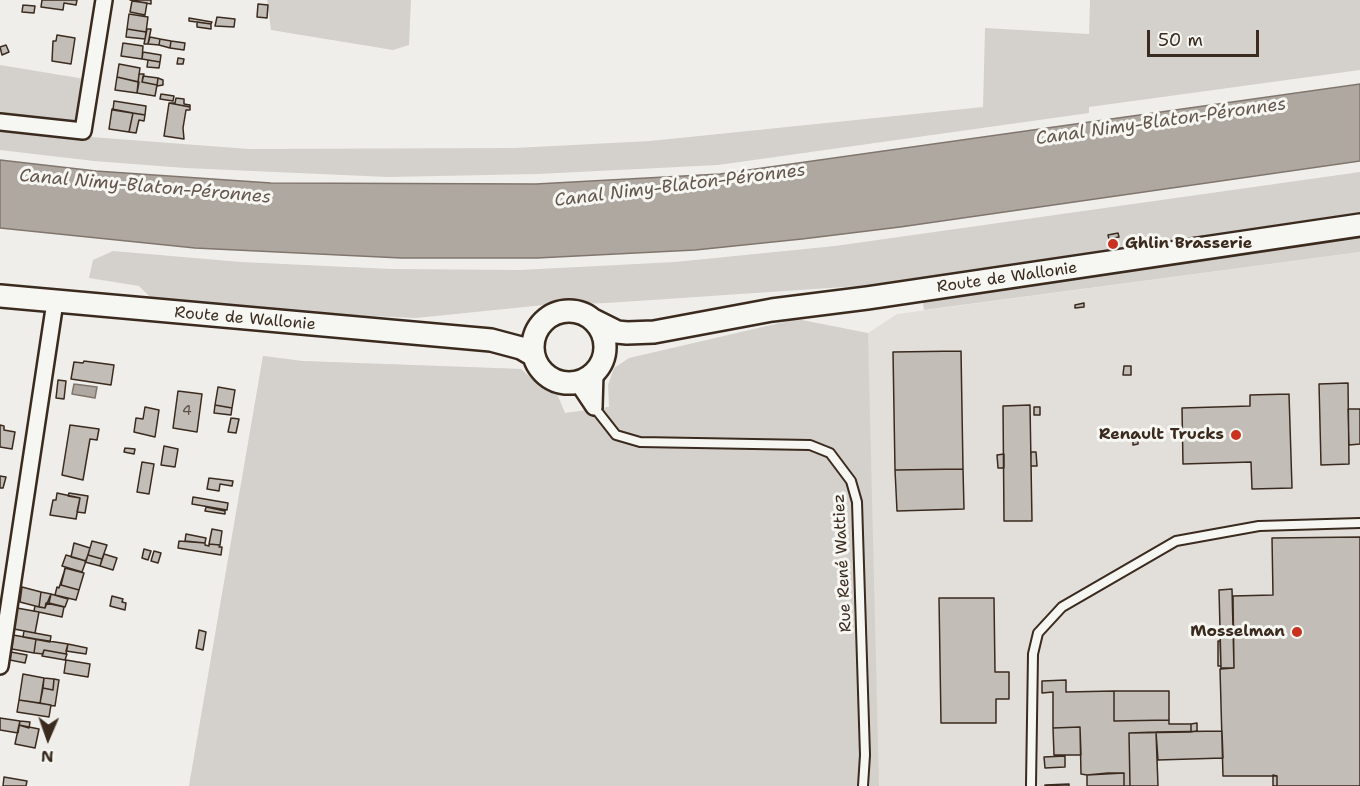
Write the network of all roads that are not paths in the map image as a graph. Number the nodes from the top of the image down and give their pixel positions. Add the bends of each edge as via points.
1 (104, 0) edge
2 (0, 122) edge
3 (1360, 225) edge
4 (0, 296) edge
5 (55, 302) junction
6 (593, 320) junction
7 (542, 322) junction
8 (654, 332) junction
9 (491, 340) junction
10 (533, 355) junction
11 (591, 373) junction
12 (594, 407) joint
13 (1360, 523) edge
14 (0, 666) edge
15 (1031, 785) edge
16 (863, 786) edge

1 - 2 street via 83,131
3 - 8 main road, Route de Wallonie via 772,310
4 - 5 main road, Route de Wallonie
5 - 9 main road, Route de Wallonie
5 - 14 street
6 - 7 main road via 574,311 562,311
6 - 8 main road via 617,332
6 - 11 main road via 604,336 605,355
7 - 9 main road via 520,336
7 - 10 main road via 536,332
8 - 11 main road via 619,347
9 - 10 main road
10 - 11 main road via 537,366 555,381 566,383
11 - 12 street
12 - 16 lane, Rue René Wattiez via 616,435 640,442 810,445 830,453 851,481 857,502
13 - 15 lane via 1259,526 1176,541 1062,607 1038,633 1032,654

